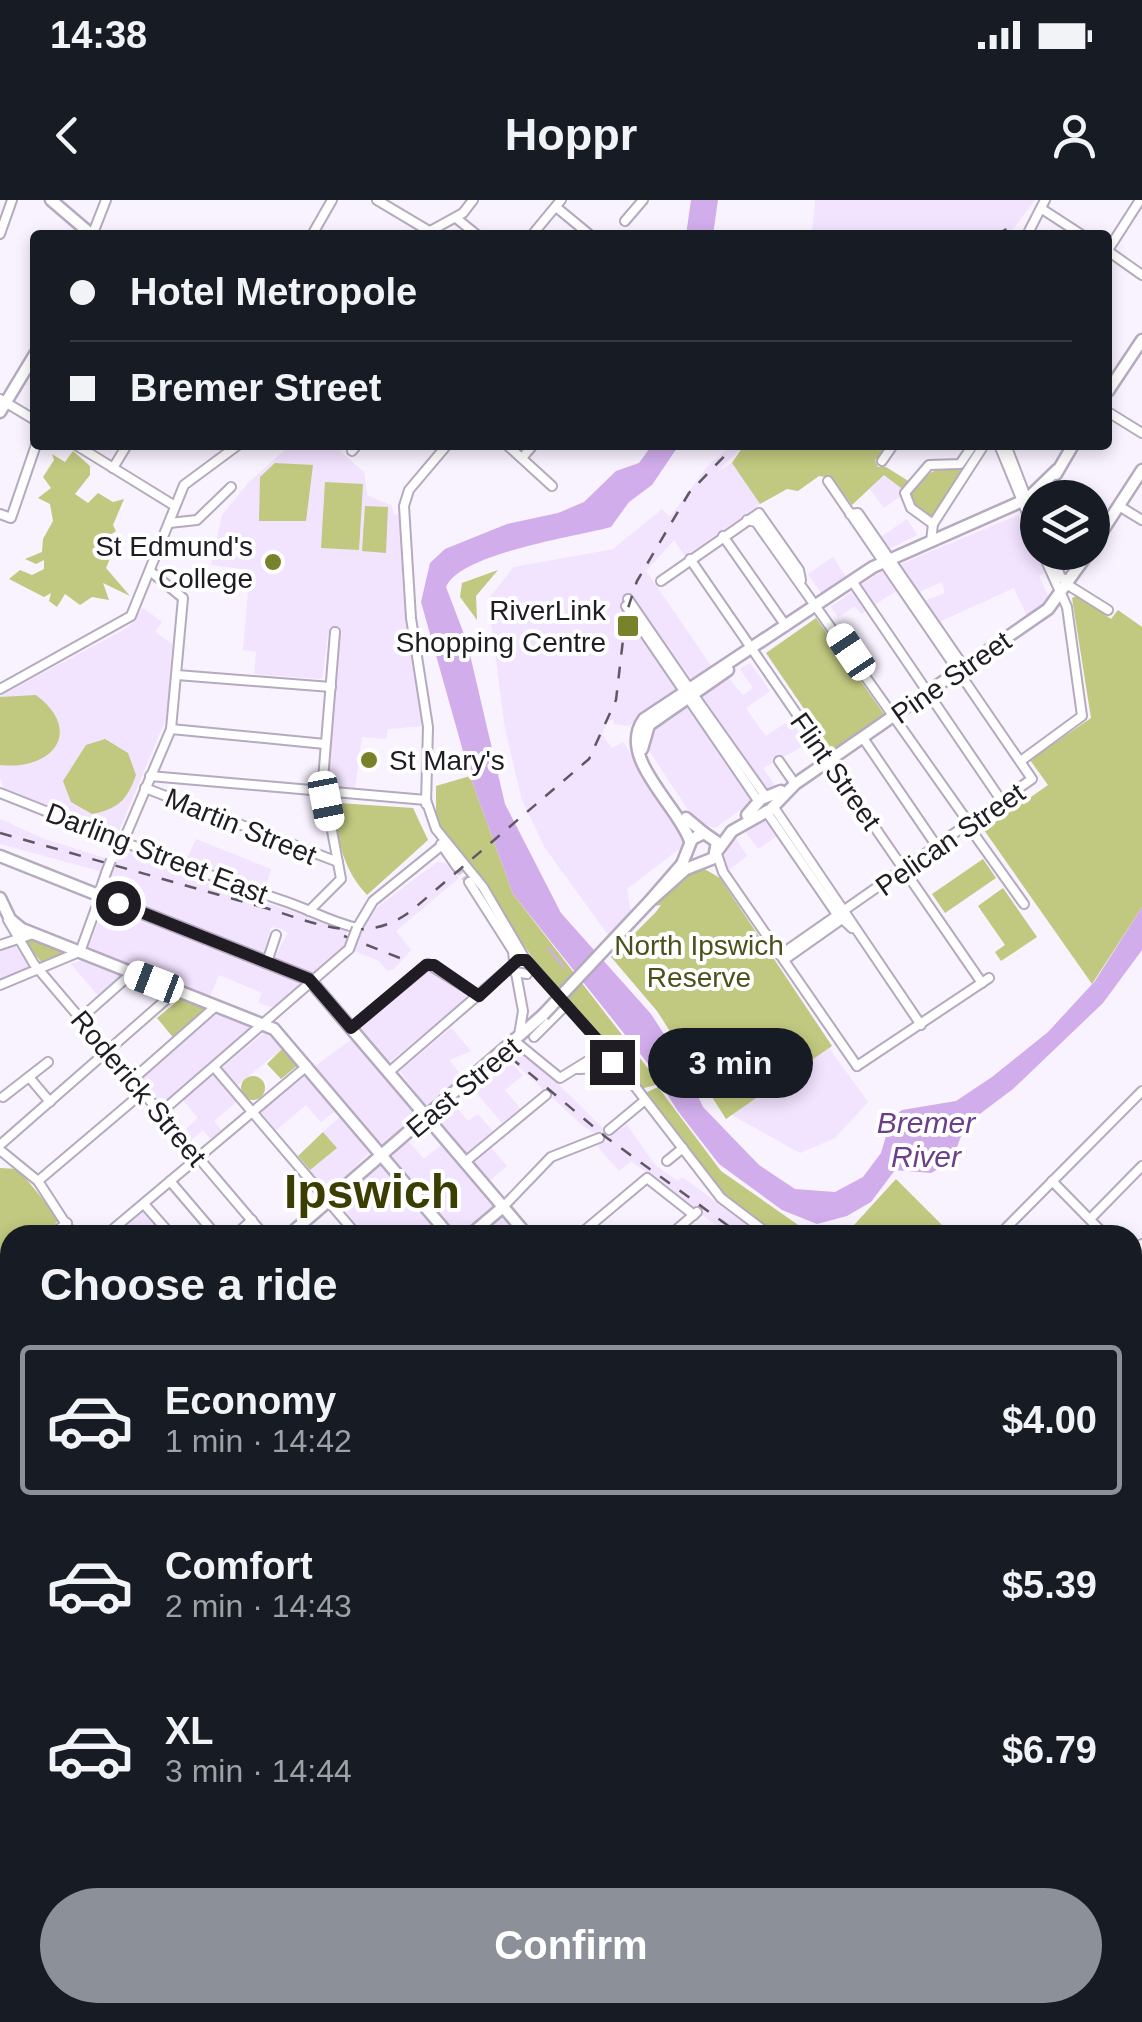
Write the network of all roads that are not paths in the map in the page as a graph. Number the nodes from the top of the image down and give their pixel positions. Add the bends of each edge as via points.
1 (12, 200) edge
2 (51, 200) edge
3 (106, 200) edge
4 (332, 200) edge
5 (377, 200) edge
6 (473, 200) edge
7 (642, 200) edge
8 (1138, 202) edge
9 (558, 203) edge
10 (1045, 203) edge
11 (456, 218) junction
12 (625, 221) dead end
13 (87, 230) edge
14 (90, 230) edge
15 (315, 230) edge
16 (422, 230) edge
17 (432, 230) edge
18 (470, 230) edge
19 (536, 230) edge
20 (585, 230) edge
21 (1029, 230) edge
22 (1076, 230) edge
23 (0, 234) edge
24 (1112, 244) edge
25 (1112, 253) edge
26 (1142, 272) edge
27 (1142, 330) edge
28 (1142, 340) edge
29 (1128, 359) junction
30 (30, 362) edge
31 (1112, 385) edge
32 (2, 404) edge
33 (1112, 415) edge
34 (30, 418) edge
35 (1142, 434) edge
36 (34, 450) edge
37 (84, 450) edge
38 (123, 450) edge
39 (231, 450) edge
40 (443, 450) edge
41 (512, 450) edge
42 (528, 450) edge
43 (890, 450) edge
44 (970, 450) edge
45 (981, 450) edge
46 (1004, 450) edge
47 (1070, 450) edge
48 (522, 458) junction
49 (882, 461) dead end
50 (113, 468) junction
51 (1142, 470) edge
52 (1048, 480) edge
53 (1020, 481) edge
54 (828, 482) dead end
55 (552, 486) dead end
56 (232, 488) dead end
57 (1020, 505) edge
58 (175, 506) junction
59 (1119, 506) junction
60 (0, 514) edge
61 (747, 520) junction
62 (1110, 520) edge
63 (1142, 520) edge
64 (169, 524) junction
65 (933, 524) junction
66 (723, 536) junction
67 (936, 539) junction
68 (690, 559) junction
69 (886, 560) junction
70 (1049, 570) edge
71 (1059, 570) edge
72 (1078, 570) edge
73 (150, 571) junction
74 (801, 580) junction
75 (852, 581) junction
76 (661, 582) dead end
77 (1070, 582) junction
78 (1060, 596) junction
79 (627, 602) dead end
80 (818, 604) junction
81 (1108, 610) dead end
82 (786, 626) junction
83 (334, 632) dead end
84 (752, 650) junction
85 (961, 670) junction
86 (177, 674) junction
87 (331, 688) junction
88 (0, 689) edge
89 (929, 692) junction
90 (689, 693) junction
91 (895, 716) junction
92 (171, 729) junction
93 (639, 736) junction
94 (862, 738) junction
95 (325, 744) junction
96 (779, 760) dead end
97 (1022, 760) junction
98 (829, 761) junction
99 (150, 776) junction
100 (795, 784) junction
101 (145, 788) junction
102 (323, 792) junction
103 (3, 795) edge
104 (426, 800) junction
105 (1002, 803) junction
106 (765, 804) junction
107 (970, 826) junction
108 (706, 833) junction
109 (121, 841) junction
110 (443, 842) junction
111 (689, 845) junction
112 (938, 848) junction
113 (717, 852) junction
114 (1, 856) edge
115 (420, 861) junction
116 (338, 862) junction
117 (703, 863) junction
118 (723, 872) junction
119 (905, 872) junction
120 (468, 882) tunnel mouth
121 (99, 896) junction
122 (0, 898) edge
123 (649, 902) junction
124 (1024, 904) dead end
125 (366, 908) junction
126 (311, 913) junction
127 (7, 915) junction
128 (842, 916) junction
129 (339, 920) junction
130 (356, 926) junction
131 (33, 934) junction
132 (276, 935) dead end
133 (16, 940) junction
134 (0, 945) edge
135 (79, 952) junction
136 (782, 958) junction
137 (528, 961) junction
138 (267, 962) junction
139 (39, 970) junction
140 (519, 970) junction
141 (132, 973) junction
142 (312, 983) junction
143 (0, 985) edge
144 (177, 990) junction
145 (554, 995) junction
146 (479, 996) junction
147 (216, 1006) junction
148 (564, 1007) junction
149 (543, 1015) junction
150 (80, 1019) junction
151 (264, 1024) junction
152 (921, 1025) junction
153 (351, 1028) junction
154 (532, 1033) junction
155 (590, 1036) junction
156 (515, 1043) junction
157 (108, 1052) junction
158 (533, 1052) junction
159 (609, 1055) junction
160 (595, 1056) junction
161 (48, 1062) dead end
162 (306, 1066) junction
163 (857, 1066) junction
164 (214, 1067) junction
165 (602, 1068) junction
166 (575, 1070) junction
167 (390, 1072) junction
168 (29, 1077) junction
169 (855, 1079) dead end
170 (132, 1080) junction
171 (629, 1083) junction
172 (1142, 1091) edge
173 (142, 1092) junction
174 (546, 1095) dead end
175 (2, 1096) dead end
176 (644, 1101) junction
177 (50, 1102) junction
178 (253, 1112) junction
179 (160, 1113) junction
180 (428, 1117) junction
181 (609, 1130) dead end
182 (600, 1138) dead end
183 (0, 1148) edge
184 (683, 1148) junction
185 (382, 1156) junction
186 (198, 1158) junction
187 (667, 1161) dead end
188 (465, 1162) junction
189 (1142, 1166) edge
190 (38, 1180) junction
191 (170, 1181) junction
192 (1052, 1181) junction
193 (329, 1201) junction
194 (144, 1204) junction
195 (503, 1207) junction
196 (1090, 1219) junction
197 (252, 1220) junction
198 (67, 1224) edge
199 (118, 1225) edge
200 (162, 1225) edge
201 (207, 1225) edge
202 (246, 1225) edge
203 (256, 1225) edge
204 (301, 1225) edge
205 (349, 1225) edge
206 (441, 1225) edge
207 (482, 1225) edge
208 (518, 1225) edge
209 (591, 1225) edge
210 (682, 1225) edge
211 (757, 1225) edge
212 (1009, 1225) edge
213 (1096, 1225) edge

1 - 23 street
2 - 13 main road
3 - 14 street
4 - 15 street
5 - 16 street
6 - 11 street
7 - 12 street
8 - 24 street
9 - 19 street
9 - 20 street
10 - 21 street
10 - 22 street
11 - 17 street
11 - 18 street
25 - 26 street
27 - 29 main road
28 - 29 main road
29 - 31 main road
30 - 32 main road
32 - 34 street
33 - 35 street
36 - 60 street via 10,519
37 - 50 street
38 - 50 street
39 - 58 street via 192,476
40 - 104 street via 404,506 428,727
41 - 48 street
42 - 48 street
43 - 49 street
44 - 65 street via 961,464 928,465 904,493 913,510
45 - 65 street
46 - 53 street
47 - 52 main road
48 - 55 street
50 - 58 street
51 - 59 main road, Pine Street
54 - 69 street
56 - 64 street via 194,521
57 - 67 main road
58 - 64 street
59 - 62 main road, Pine Street
59 - 63 street
61 - 66 street
61 - 74 street via 756,522
61 - 74 street via 760,512
64 - 73 street
65 - 67 street
66 - 68 street
66 - 82 street
67 - 69 main road
68 - 76 street
68 - 84 street, Flint Street
69 - 75 main road
69 - 85 street
70 - 78 street
71 - 77 street
72 - 77 main road, Pine Street
73 - 86 street via 183,598
73 - 88 street via 128,619
74 - 80 street
75 - 80 main road
75 - 89 street
77 - 78 main road, Pine Street
77 - 81 street
78 - 85 main road, Pine Street
78 - 97 street via 1082,716
79 - 90 street
80 - 82 main road
80 - 91 street
82 - 84 main road
83 - 87 street
84 - 90 main road
84 - 98 street, Flint Street
85 - 89 main road, Pine Street
85 - 97 street
86 - 87 street
86 - 92 street
87 - 95 street
89 - 91 main road, Pine Street
89 - 105 street
90 - 93 main road via 644,719
90 - 106 street
91 - 94 main road, Pine Street
91 - 107 street
92 - 95 street
92 - 99 street
93 - 108 main road via 646,760 685,817
93 - 111 main road via 638,755 683,822
94 - 98 main road, Pine Street
94 - 112 street
95 - 102 street
96 - 100 street
97 - 105 street, Pelican Street via 1032,780
98 - 100 main road, Pine Street
98 - 119 street, Flint Street
99 - 101 street
99 - 102 street
100 - 106 main road, Pine Street
101 - 109 street
101 - 116 street, Martin Street
102 - 104 street
102 - 116 street
103 - 109 street, Darling Street East
104 - 110 street
105 - 107 street, Pelican Street
106 - 108 main road, Pine Street via 728,828
106 - 113 main road, Pine Street
106 - 128 street
107 - 112 street, Pelican Street
107 - 124 street
108 - 111 main road, Pine Street
108 - 113 main road
109 - 121 street, bridge
109 - 126 street, Darling Street East
110 - 115 street
110 - 115 street via 456,867 440,854
110 - 137 street via 484,888
111 - 117 main road
111 - 123 main road via 682,864
112 - 119 street, Pelican Street
113 - 117 main road, Pine Street
113 - 118 street
114 - 121 main road
115 - 125 street
116 - 126 street via 341,881
117 - 118 street
117 - 123 main road via 686,869
118 - 136 street
119 - 128 street, Pelican Street
119 - 152 street, Flint Street via 985,980
120 - 140 street
121 - 135 street
121 - 138 main road
122 - 127 main road
123 - 149 main road, bridge
125 - 129 street
125 - 130 street
126 - 129 street, Darling Street East
126 - 130 street, Darling Street East
127 - 131 main road
127 - 133 street, Roderick Street
128 - 136 street, Pelican Street
128 - 152 street
129 - 130 street, Darling Street East
130 - 142 street, bridge via 349,949
131 - 133 street
131 - 135 main road
132 - 138 street
133 - 134 street
133 - 139 street, Roderick Street
135 - 139 street
135 - 141 main road
136 - 163 street
137 - 140 street
137 - 140 street
137 - 145 street
138 - 142 main road
139 - 143 street
139 - 150 street, Roderick Street
140 - 145 street
140 - 146 street
140 - 149 street via 528,1016
140 - 156 street via 523,1016
141 - 144 main road
141 - 150 street
142 - 151 street
142 - 153 main road
144 - 147 main road
144 - 157 street
145 - 148 street
146 - 153 street via 430,964
146 - 167 street
147 - 151 main road
147 - 170 street
148 - 154 street, East Street
148 - 155 street
149 - 154 main road, East Street
150 - 157 street, Roderick Street
151 - 162 main road
151 - 164 street
152 - 163 street
153 - 167 main road
154 - 156 main road, East Street
154 - 158 street
155 - 159 street
155 - 160 street
156 - 158 street
156 - 180 main road, East Street
157 - 170 street, Roderick Street
157 - 177 street
158 - 166 street via 556,1076
159 - 160 street
159 - 165 street
159 - 171 street
160 - 165 street
160 - 166 street
161 - 168 street
162 - 178 street
162 - 185 main road
163 - 169 street
164 - 178 street
164 - 179 street
165 - 166 street
165 - 171 street
167 - 180 main road
168 - 175 street
168 - 177 street
170 - 173 street, Roderick Street
171 - 176 street
172 - 192 street
173 - 179 street, Roderick Street
173 - 190 street
174 - 188 street
176 - 181 street
176 - 184 street
177 - 183 street
178 - 186 street
178 - 193 street
179 - 186 street, Roderick Street
180 - 185 main road, East Street
180 - 188 main road
182 - 195 street via 551,1157
183 - 190 street
184 - 187 street
184 - 211 street via 721,1198
185 - 193 main road, East Street
185 - 206 main road
186 - 191 street
186 - 197 street, Roderick Street
188 - 195 main road
189 - 196 street
190 - 198 street
191 - 194 street
191 - 201 street
192 - 196 street
192 - 212 street
193 - 204 main road, East Street
193 - 205 street
194 - 199 street
194 - 200 street
195 - 207 main road
195 - 208 main road
196 - 213 street
197 - 202 street
197 - 203 street, Roderick Street
209 - 210 street via 647,1178 695,1214

